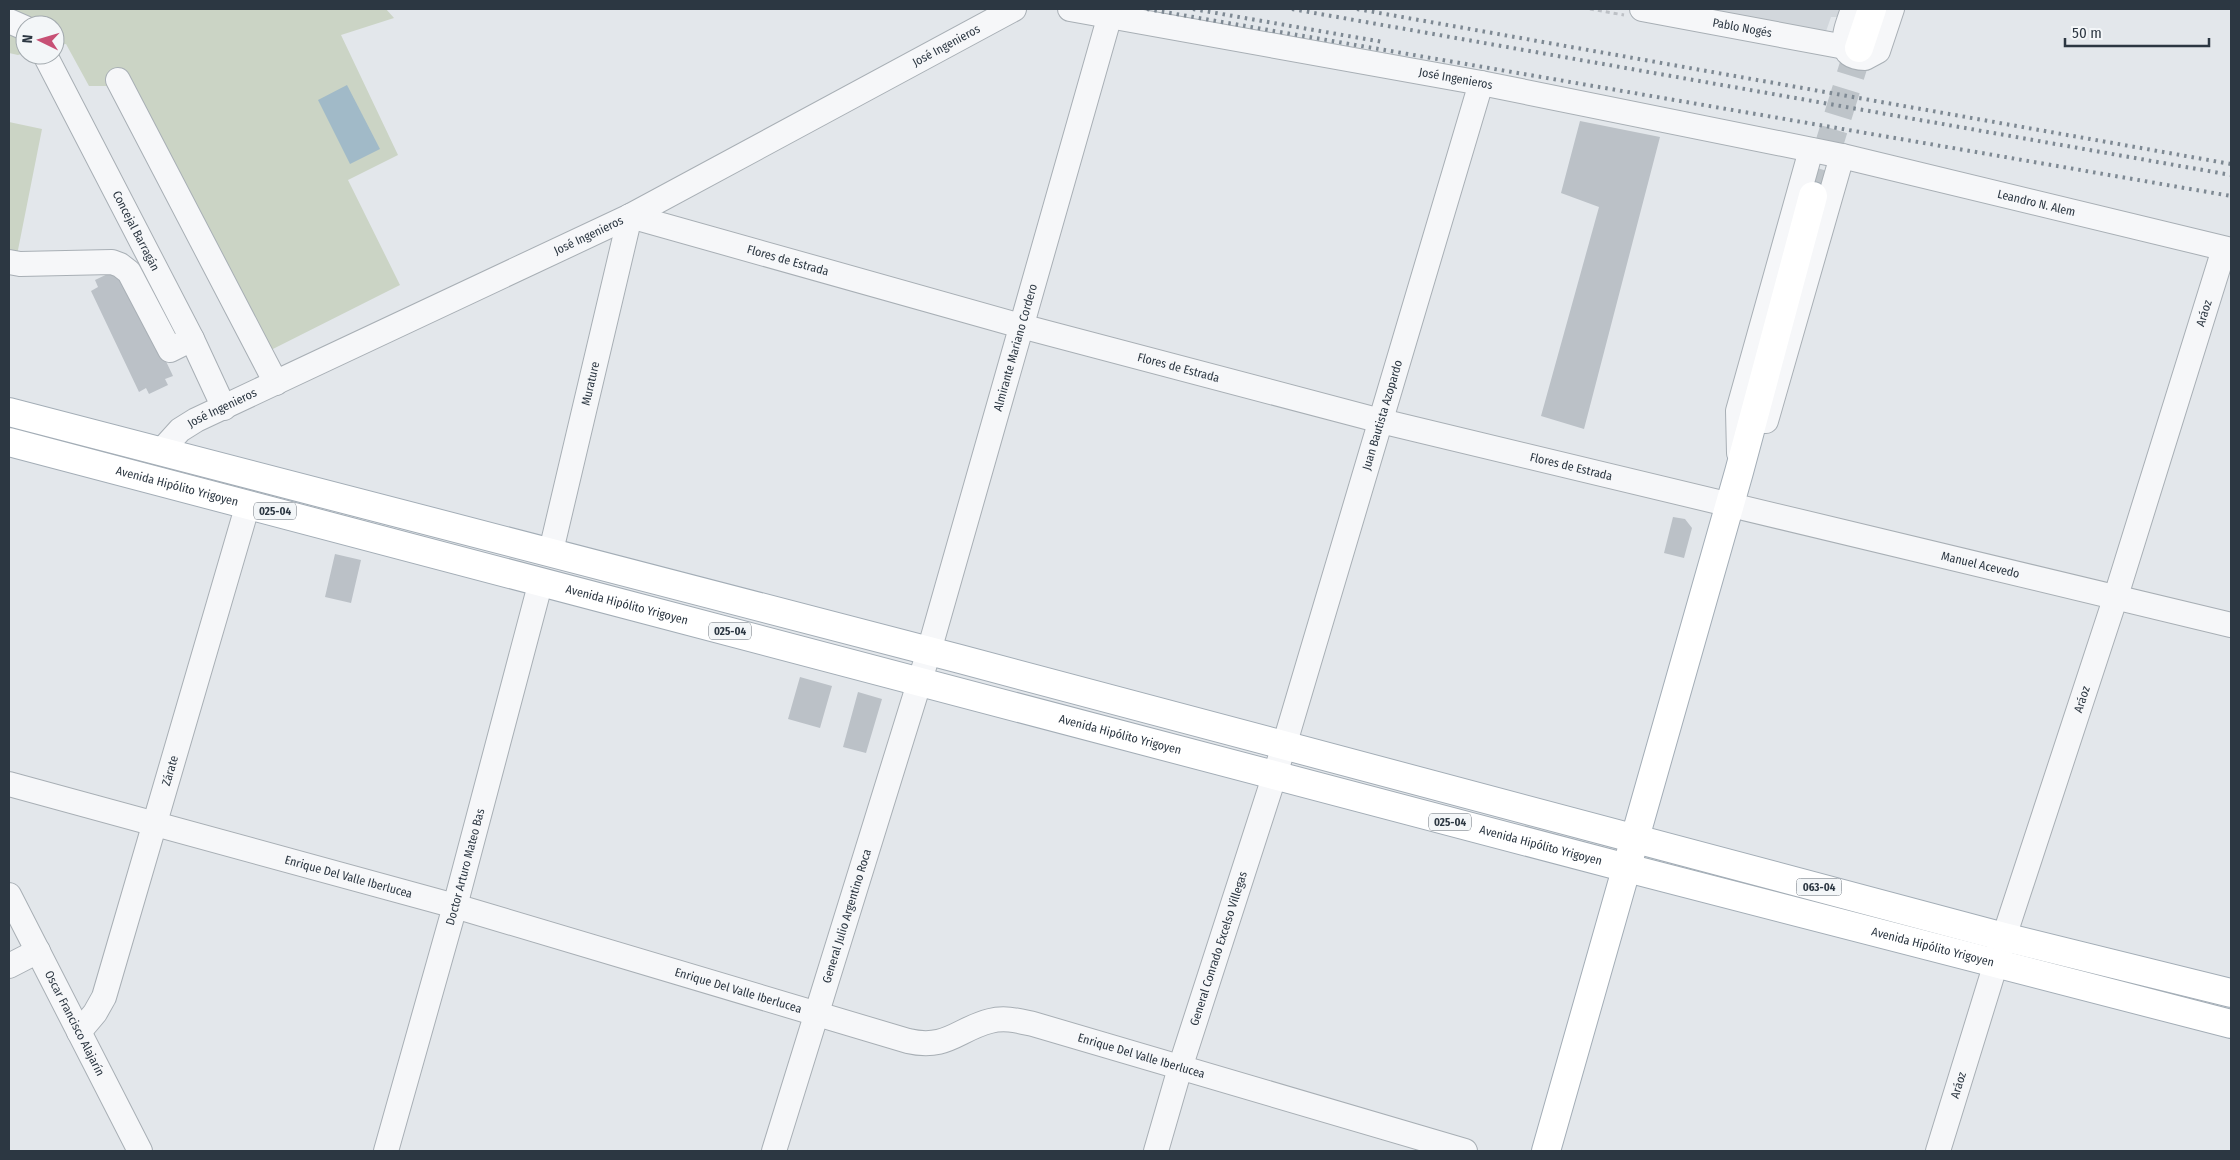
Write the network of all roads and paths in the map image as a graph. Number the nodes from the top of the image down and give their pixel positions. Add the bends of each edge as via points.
1 (1014, 9) edge
2 (1070, 9) edge
3 (1642, 9) edge
4 (1853, 9) edge
5 (1872, 9) edge
6 (1892, 9) edge
7 (1110, 15) junction
8 (1852, 47) junction
9 (50, 65) edge
10 (118, 80) dead end
11 (1481, 83) junction
12 (1812, 150) junction
13 (1842, 156) junction
14 (1813, 196) tunnel mouth
15 (630, 216) junction
16 (2228, 249) edge
17 (9, 262) edge
18 (1021, 326) junction
19 (192, 339) junction
20 (276, 383) junction
21 (224, 408) junction
22 (9, 412) edge
23 (1381, 421) junction
24 (9, 442) edge
25 (161, 450) junction
26 (1739, 472) junction
27 (248, 504) junction
28 (1729, 505) junction
29 (551, 551) junction
30 (541, 581) junction
31 (2116, 596) junction
32 (2231, 625) edge
33 (928, 651) junction
34 (919, 681) junction
35 (1284, 746) junction
36 (1274, 775) junction
37 (9, 784) edge
38 (156, 825) junction
39 (1635, 838) junction
40 (1627, 868) junction
41 (9, 895) edge
42 (455, 906) junction
43 (2004, 936) junction
44 (38, 951) junction
45 (1996, 962) junction
46 (9, 966) edge
47 (2231, 993) edge
48 (817, 1012) junction
49 (2231, 1024) edge
50 (79, 1032) junction
51 (1180, 1068) junction
52 (140, 1151) edge
53 (386, 1151) edge
54 (774, 1151) edge
55 (1156, 1151) edge
56 (1465, 1151) edge
57 (1546, 1151) edge
58 (1938, 1151) edge

1 - 15 street, José Ingenieros
2 - 7 street, José Ingenieros
3 - 8 street, Pablo Nogés
4 - 8 street via 1844,35
5 - 8 main road
6 - 8 street, Pablo Nogés via 1881,44 1872,56 1853,56
7 - 11 street, José Ingenieros
7 - 18 street, Almirante Mariano Cordero
9 - 19 street, Concejal Barragán
10 - 20 street
11 - 12 street, José Ingenieros
11 - 23 street, Juan Bautista Azopardo
12 - 13 street, José Ingenieros
12 - 26 street via 1738,411
13 - 16 street, Leandro N. Alem
13 - 26 street via 1766,421
14 - 26 main road
15 - 18 street, Flores de Estrada
15 - 20 street, José Ingenieros
15 - 29 street, Murature
16 - 31 street, Aráoz
17 - 19 street via 112,262 120,265 129,272 170,350
18 - 23 street, Flores de Estrada
18 - 33 street, Almirante Mariano Cordero
19 - 21 street, Concejal Barragán
20 - 21 street, José Ingenieros
21 - 25 street, José Ingenieros via 180,430
22 - 25 main road, 025-04
23 - 28 street, Flores de Estrada
23 - 35 street, Juan Bautista Azopardo
24 - 27 main road, Avenida Hipólito Yrigoyen / 025-04
25 - 29 main road, 025-04
26 - 28 main road
27 - 30 main road, Avenida Hipólito Yrigoyen / 025-04
27 - 38 street, Zárate
28 - 31 street, Manuel Acevedo
28 - 39 main road
29 - 33 main road, 025-04
30 - 34 main road, Avenida Hipólito Yrigoyen / 025-04
30 - 42 street, Doctor Arturo Mateo Bas
31 - 32 street, Manuel Acevedo
31 - 43 street, Aráoz
33 - 34 street, Almirante Mariano Cordero
33 - 35 main road, 025-04
34 - 36 main road, Avenida Hipólito Yrigoyen / 025-04
34 - 48 street, General Julio Argentino Roca
35 - 36 street, General Conrado Excelso Villegas
35 - 39 main road, 025-04
36 - 40 main road, Avenida Hipólito Yrigoyen / 025-04
36 - 51 street, General Conrado Excelso Villegas
37 - 38 street, Enrique Del Valle Iberlucea
38 - 42 street, Enrique Del Valle Iberlucea
38 - 50 street, Zárate via 104,997
39 - 40 main road
39 - 43 main road, 063-04
40 - 45 main road, Avenida Hipólito Yrigoyen / 063-04
40 - 57 main road
41 - 44 street, Oscar Francisco Alajarín
42 - 48 street, Enrique Del Valle Iberlucea
42 - 53 street, Doctor Arturo Mateo Bas
43 - 45 street, Aráoz
43 - 47 main road, 063-04
44 - 46 street
44 - 50 street, Oscar Francisco Alajarín
45 - 49 main road, Avenida Hipólito Yrigoyen / 063-04
45 - 58 street, Aráoz
48 - 51 street, Enrique Del Valle Iberlucea via 924,1045 937,1043 989,1021 1007,1019
48 - 54 street, General Julio Argentino Roca
50 - 52 street, Oscar Francisco Alajarín
51 - 55 street, General Conrado Excelso Villegas
51 - 56 street, Enrique Del Valle Iberlucea

